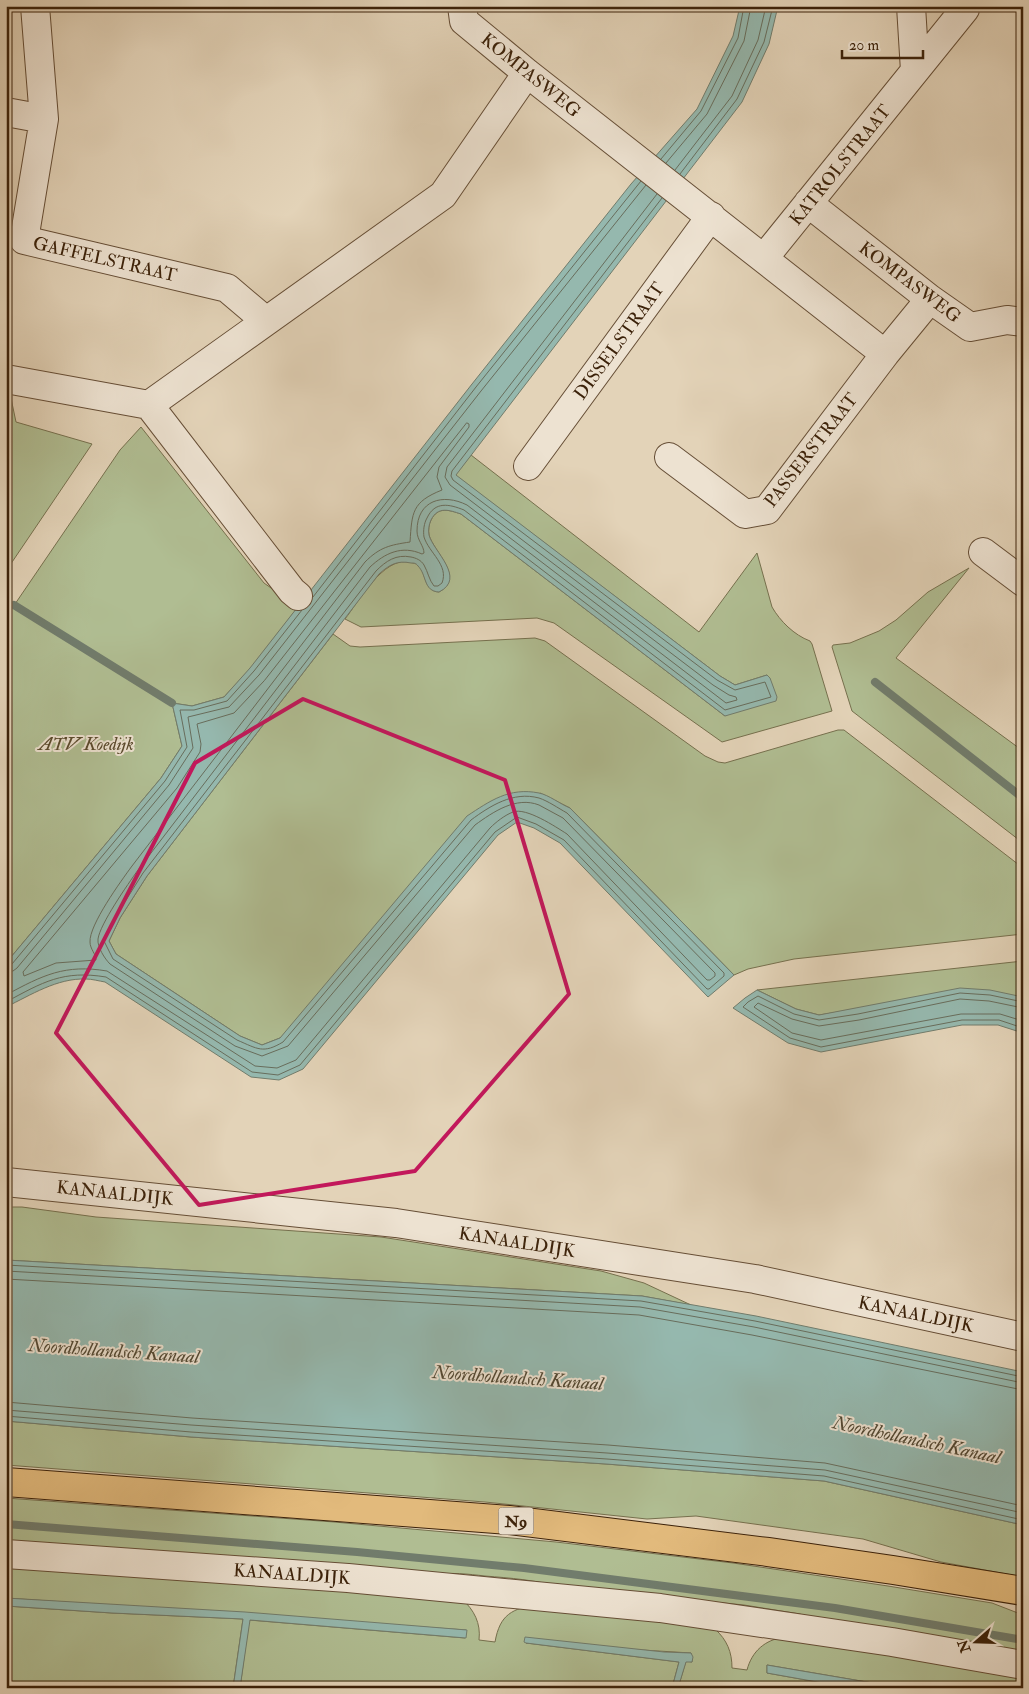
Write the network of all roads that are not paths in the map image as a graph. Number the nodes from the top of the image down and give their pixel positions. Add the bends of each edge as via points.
1 (35, 6) edge
2 (462, 6) edge
3 (910, 6) edge
4 (965, 6) edge
5 (915, 71) junction
6 (527, 73) junction
7 (6, 112) edge
8 (44, 119) junction
9 (808, 203) junction
10 (711, 216) junction
11 (764, 258) junction
12 (930, 299) junction
13 (1018, 314) edge
14 (266, 321) junction
15 (885, 354) junction
16 (6, 379) edge
17 (148, 405) junction
18 (669, 457) dead end
19 (528, 466) dead end
20 (983, 552) dead end
21 (1023, 582) edge
22 (298, 596) dead end
23 (6, 1182) edge
24 (1023, 1338) edge
25 (6, 1482) edge
26 (6, 1554) edge
27 (1023, 1592) edge
28 (1023, 1665) edge

1 - 8 street, GAFFELSTRAAT
2 - 6 street, KOMPASWEG via 464,21
3 - 5 street
4 - 5 street, KATROLSTRAAT
5 - 9 street, KATROLSTRAAT
6 - 10 street, KOMPASWEG
6 - 14 street via 443,196
7 - 8 street
8 - 14 street, GAFFELSTRAAT via 24,240 227,288
9 - 11 street, KATROLSTRAAT
9 - 12 street, KOMPASWEG
10 - 11 street
10 - 19 street, DISSELSTRAAT
11 - 15 street
12 - 13 street, KOMPASWEG via 970,328
12 - 15 street, PASSERSTRAAT
14 - 17 street
15 - 18 street, PASSERSTRAAT via 767,510 745,514
16 - 17 street
17 - 22 street
20 - 21 street
23 - 24 street, KANAALDIJK via 396,1223 755,1279
25 - 27 main road, N9 via 509,1520 893,1570
26 - 28 street, KANAALDIJK via 348,1578 660,1608

